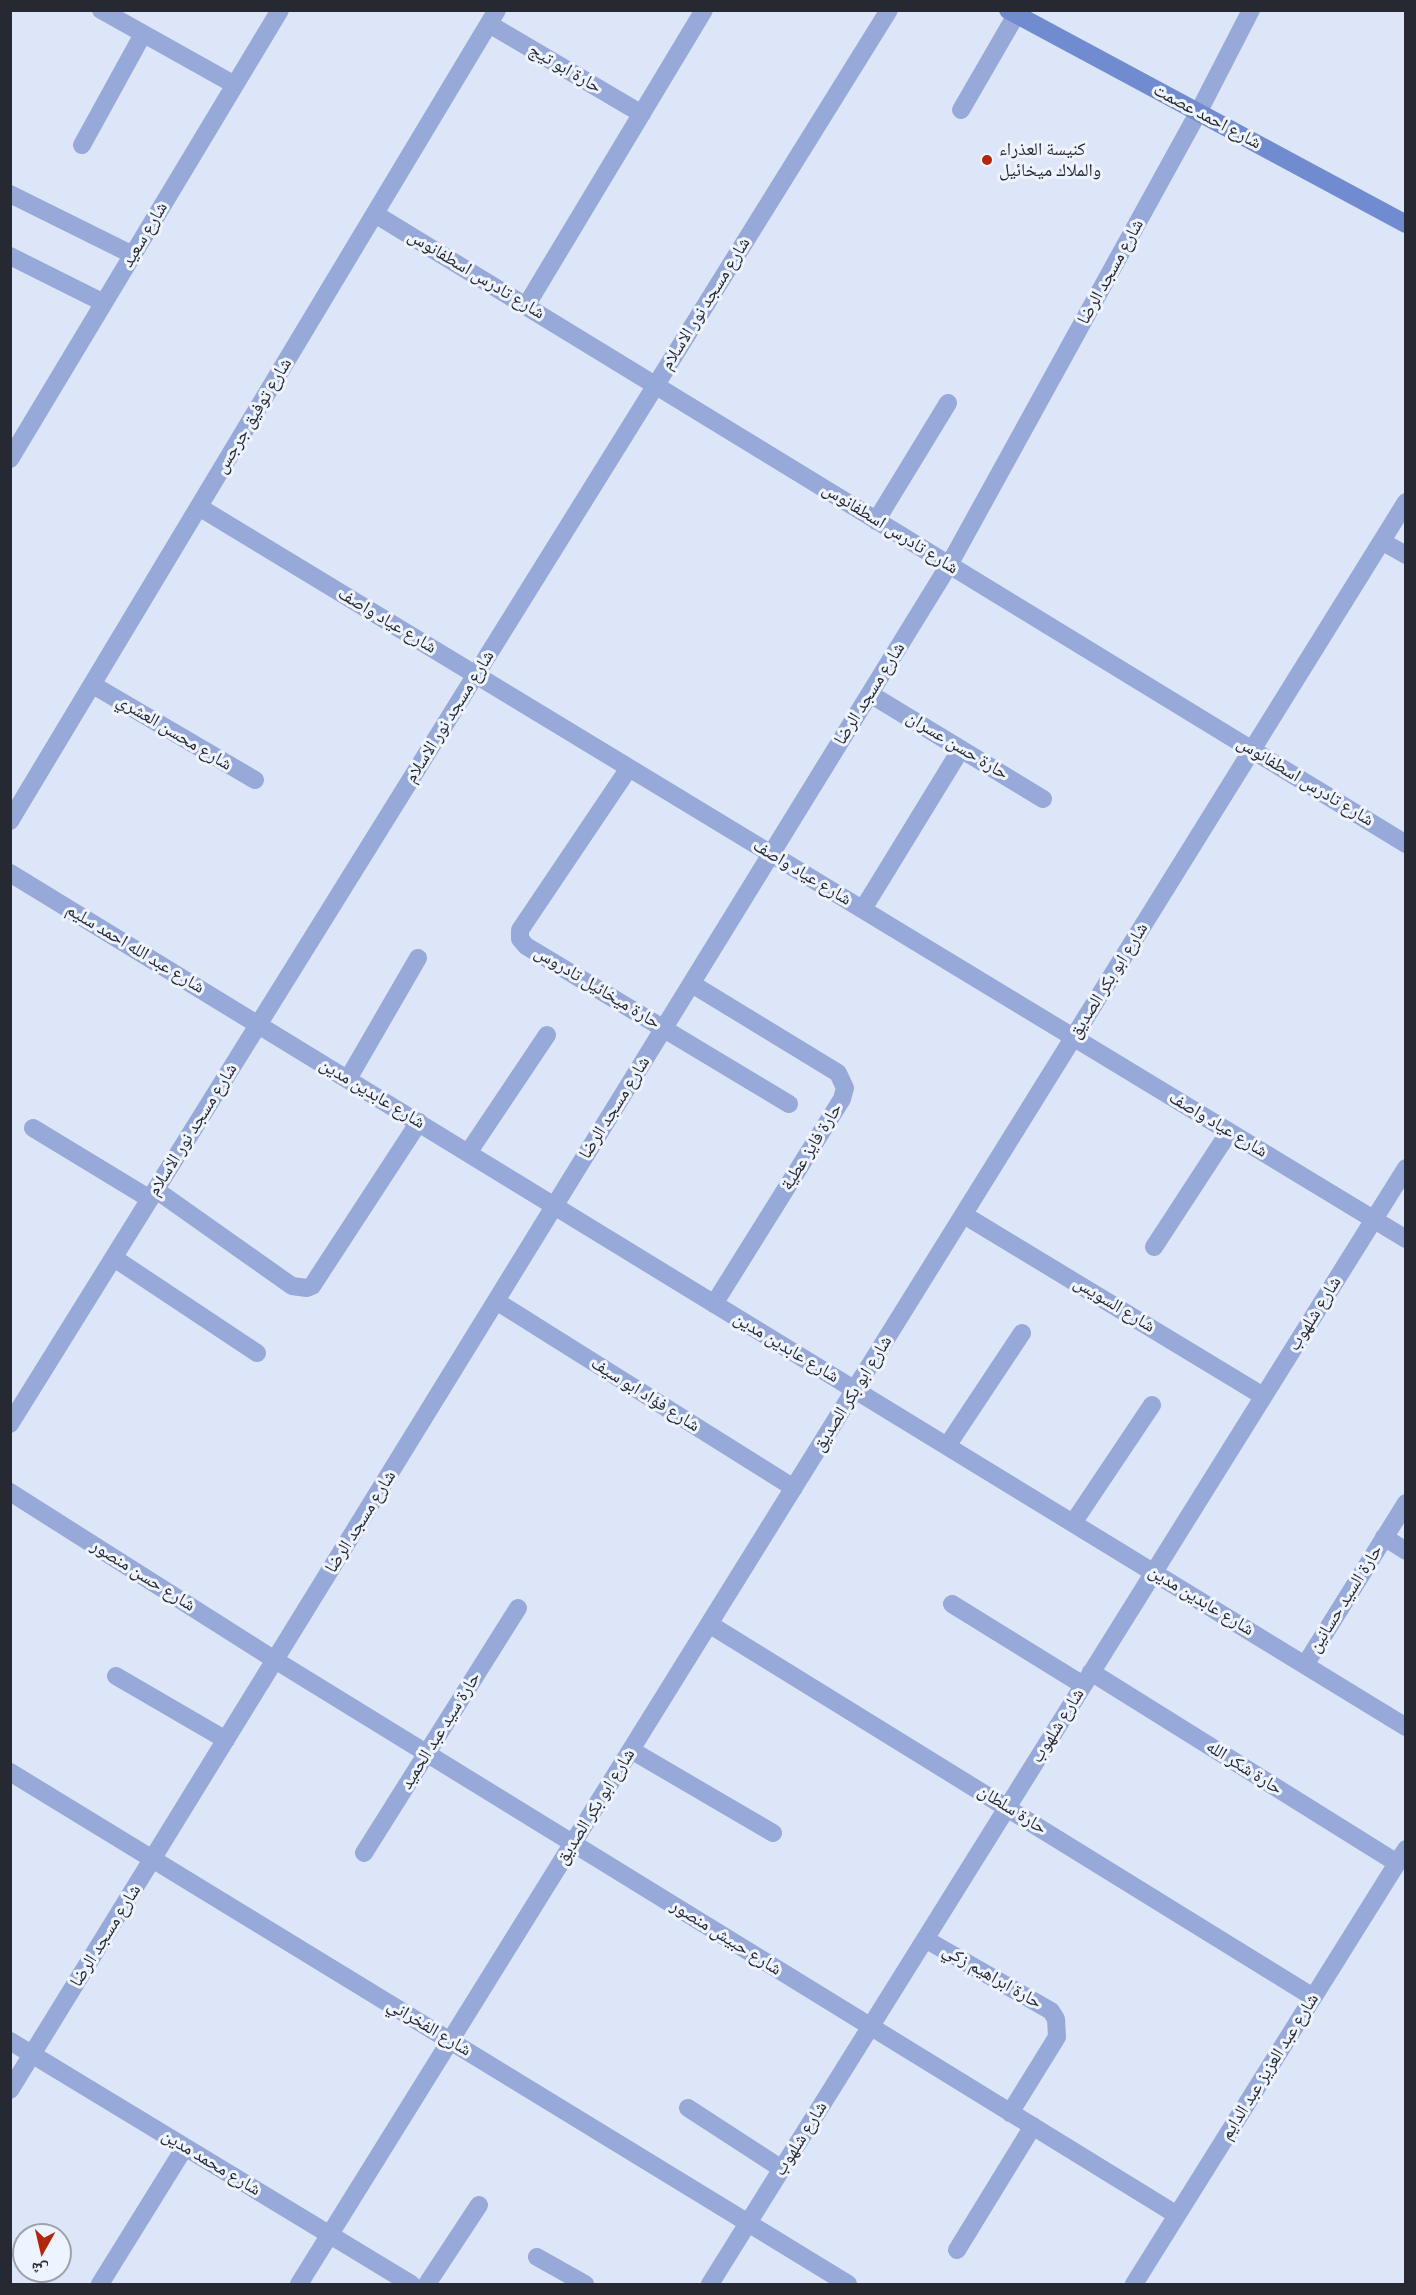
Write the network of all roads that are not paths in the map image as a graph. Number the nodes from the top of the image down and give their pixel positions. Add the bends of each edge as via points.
1 (101, 10) edge
2 (280, 10) edge
3 (704, 10) edge
4 (889, 10) edge
5 (1251, 10) edge
6 (1012, 13) edge
7 (493, 17) edge
8 (143, 34) junction
9 (235, 85) junction
10 (961, 110) dead end
11 (1198, 113) junction
12 (642, 114) junction
13 (82, 145) dead end
14 (10, 194) edge
15 (375, 214) junction
16 (1406, 224) edge
17 (133, 255) junction
18 (10, 256) edge
19 (104, 303) junction
20 (526, 306) junction
21 (656, 386) junction
22 (948, 403) dead end
23 (10, 459) edge
24 (1406, 502) edge
25 (199, 507) junction
26 (876, 521) junction
27 (1383, 542) junction
28 (1406, 555) edge
29 (949, 565) junction
30 (476, 675) junction
31 (93, 685) junction
32 (870, 694) junction
33 (962, 749) junction
34 (1253, 751) junction
35 (629, 768) junction
36 (255, 780) dead end
37 (1043, 799) dead end
38 (10, 821) edge
39 (1406, 844) edge
40 (772, 854) junction
41 (10, 873) edge
42 (863, 909) junction
43 (418, 958) dead end
44 (692, 984) junction
45 (259, 1025) junction
46 (664, 1029) junction
47 (547, 1035) dead end
48 (1074, 1037) junction
49 (348, 1079) junction
50 (789, 1104) dead end
51 (419, 1122) junction
52 (33, 1128) dead end
53 (1229, 1132) junction
54 (468, 1153) junction
55 (1406, 1168) edge
56 (153, 1194) junction
57 (555, 1206) junction
58 (964, 1215) junction
59 (1373, 1220) junction
60 (1406, 1239) edge
61 (1154, 1247) dead end
62 (114, 1258) junction
63 (496, 1301) junction
64 (714, 1304) junction
65 (1022, 1333) dead end
66 (257, 1353) dead end
67 (855, 1390) junction
68 (1263, 1396) junction
69 (1152, 1405) dead end
70 (10, 1424) edge
71 (947, 1446) junction
72 (794, 1488) junction
73 (10, 1492) edge
74 (1406, 1503) edge
75 (1073, 1523) junction
76 (1384, 1538) junction
77 (1406, 1551) edge
78 (1153, 1572) junction
79 (952, 1604) dead end
80 (518, 1608) dead end
81 (710, 1624) junction
82 (275, 1660) junction
83 (1305, 1665) junction
84 (116, 1676) dead end
85 (1087, 1679) junction
86 (1406, 1727) edge
87 (226, 1740) junction
88 (631, 1750) junction
89 (428, 1754) junction
90 (10, 1772) edge
91 (1007, 1808) junction
92 (774, 1833) dead end
93 (573, 1844) junction
94 (364, 1853) dead end
95 (1401, 1856) edge
96 (153, 1859) junction
97 (925, 1939) junction
98 (1313, 1997) junction
99 (870, 2027) junction
100 (10, 2041) edge
101 (450, 2041) junction
102 (33, 2055) junction
103 (10, 2091) edge
104 (688, 2109) dead end
105 (1010, 2113) junction
106 (1033, 2126) junction
107 (185, 2147) junction
108 (782, 2169) junction
109 (479, 2205) dead end
110 (1177, 2215) junction
111 (748, 2223) junction
112 (329, 2235) junction
113 (957, 2250) dead end
114 (537, 2257) dead end
115 (100, 2284) edge
116 (299, 2284) edge
117 (411, 2284) edge
118 (427, 2284) edge
119 (585, 2284) edge
120 (710, 2284) edge
121 (848, 2284) edge
122 (1134, 2284) edge

1 - 8 street
2 - 9 street, شارع سعيد
3 - 12 street
4 - 21 street, شارع مسجد نور الاسلام
5 - 11 street, شارع مسجد الرضا
6 - 10 street
6 - 11 main road, شارع احمد عصمت
7 - 12 street, حارة ابو تيج
7 - 15 street, شارع توفيق جرجس
8 - 9 street
8 - 13 street
9 - 17 street, شارع سعيد
11 - 16 main road, شارع احمد عصمت
11 - 29 street, شارع مسجد الرضا
12 - 20 street
14 - 17 street
15 - 20 street, شارع تادرس اسطفانوس
15 - 25 street, شارع توفيق جرجس
17 - 19 street, شارع سعيد
18 - 19 street
19 - 23 street, شارع سعيد
20 - 21 street, شارع تادرس اسطفانوس
21 - 26 street, شارع تادرس اسطفانوس
21 - 30 street, شارع مسجد نور الاسلام
22 - 26 street
24 - 27 street, شارع ابو بكر الصديق
25 - 30 street, شارع عياد واصف
25 - 31 street, شارع توفيق جرجس
26 - 29 street, شارع تادرس اسطفانوس
27 - 28 street
27 - 34 street, شارع ابو بكر الصديق
29 - 32 street, شارع مسجد الرضا
29 - 34 street, شارع تادرس اسطفانوس
30 - 35 street, شارع عياد واصف
30 - 45 street, شارع مسجد نور الاسلام
31 - 36 street, شارع محسن العشري
31 - 38 street, شارع توفيق جرجس
32 - 33 street, حارة حسن عسران
32 - 40 street, شارع مسجد الرضا
33 - 37 street, حارة حسن عسران
33 - 42 street
34 - 39 street, شارع تادرس اسطفانوس
34 - 48 street, شارع ابو بكر الصديق
35 - 40 street, شارع عياد واصف
35 - 46 street, حارة ميخائيل تادروس via 519,934 526,945
40 - 42 street, شارع عياد واصف
40 - 44 street, شارع مسجد الرضا
41 - 45 street, شارع عبد الله احمد سليم
42 - 48 street, شارع عياد واصف
43 - 49 street
44 - 46 street, شارع مسجد الرضا
44 - 64 street, حارة فايز عطية via 838,1073 845,1088 842,1099
45 - 49 street, شارع عابدين مدين
45 - 56 street, شارع مسجد نور الاسلام
46 - 50 street, حارة ميخائيل تادروس
46 - 57 street, شارع مسجد الرضا
47 - 54 street
48 - 53 street, شارع عياد واصف
48 - 58 street, شارع ابو بكر الصديق
49 - 51 street, شارع عابدين مدين
51 - 54 street, شارع عابدين مدين
51 - 56 street via 312,1286 307,1288 292,1286
52 - 56 street
53 - 59 street, شارع عياد واصف
53 - 61 street
54 - 57 street, شارع عابدين مدين
55 - 59 street, شارع شلهوب
56 - 62 street, شارع مسجد نور الاسلام
57 - 63 street, شارع مسجد الرضا
57 - 64 street, شارع عابدين مدين
58 - 67 street, شارع ابو بكر الصديق
58 - 68 street, شارع السويس
59 - 60 street, شارع عياد واصف
59 - 68 street, شارع شلهوب
62 - 66 street
62 - 70 street, شارع مسجد نور الاسلام
63 - 72 street, شارع فؤاد ابو سيف
63 - 82 street, شارع مسجد الرضا
64 - 67 street, شارع عابدين مدين
65 - 71 street
67 - 71 street, شارع عابدين مدين
67 - 72 street, شارع ابو بكر الصديق
68 - 78 street, شارع شلهوب
69 - 75 street
71 - 75 street, شارع عابدين مدين
72 - 81 street, شارع ابو بكر الصديق
73 - 82 street, شارع حسن منصور
74 - 76 street, حارة السيد حسانين
75 - 78 street, شارع عابدين مدين
76 - 77 street
76 - 83 street, حارة السيد حسانين
78 - 83 street, شارع عابدين مدين
78 - 85 street, شارع شلهوب
79 - 85 street, حارة شكر الله
80 - 89 street, حارة سيد عبد الحميد
81 - 88 street, شارع ابو بكر الصديق
81 - 91 street, حارة سلطان
82 - 87 street, شارع مسجد الرضا
82 - 89 street, شارع حبيش منصور
83 - 86 street, شارع عابدين مدين
84 - 87 street
85 - 91 street, شارع شلهوب
85 - 95 street, حارة شكر الله
87 - 96 street, شارع مسجد الرضا
88 - 92 street
88 - 93 street, شارع ابو بكر الصديق
89 - 93 street, شارع حبيش منصور
89 - 94 street, حارة سيد عبد الحميد
90 - 96 street, شارع الفخراني
91 - 97 street, شارع شلهوب
91 - 98 street, حارة سلطان
93 - 99 street, شارع حبيش منصور
93 - 101 street, شارع ابو بكر الصديق
95 - 98 street, شارع عبد العزيز عبد الدايم
96 - 101 street, شارع الفخراني
96 - 102 street, شارع مسجد الرضا
97 - 99 street, شارع شلهوب
97 - 105 street, حارة ابراهيم زكي via 1051,2011 1056,2019 1057,2037
98 - 110 street, شارع عبد العزيز عبد الدايم
99 - 105 street, شارع حبيش منصور
99 - 108 street, شارع شلهوب
100 - 102 street, شارع محمد مدين
101 - 111 street, شارع الفخراني
101 - 112 street, شارع ابو بكر الصديق
102 - 103 street, شارع مسجد الرضا
102 - 107 street, شارع محمد مدين
104 - 108 street
105 - 106 street, شارع حبيش منصور
106 - 110 street, شارع حبيش منصور
106 - 113 street
107 - 112 street, شارع محمد مدين
107 - 115 street
108 - 111 street, شارع شلهوب
109 - 118 street
110 - 122 street, شارع عبد العزيز عبد الدايم
111 - 120 street, شارع شلهوب
111 - 121 street, شارع الفخراني
112 - 116 street, شارع ابو بكر الصديق
112 - 117 street, شارع محمد مدين
114 - 119 street

